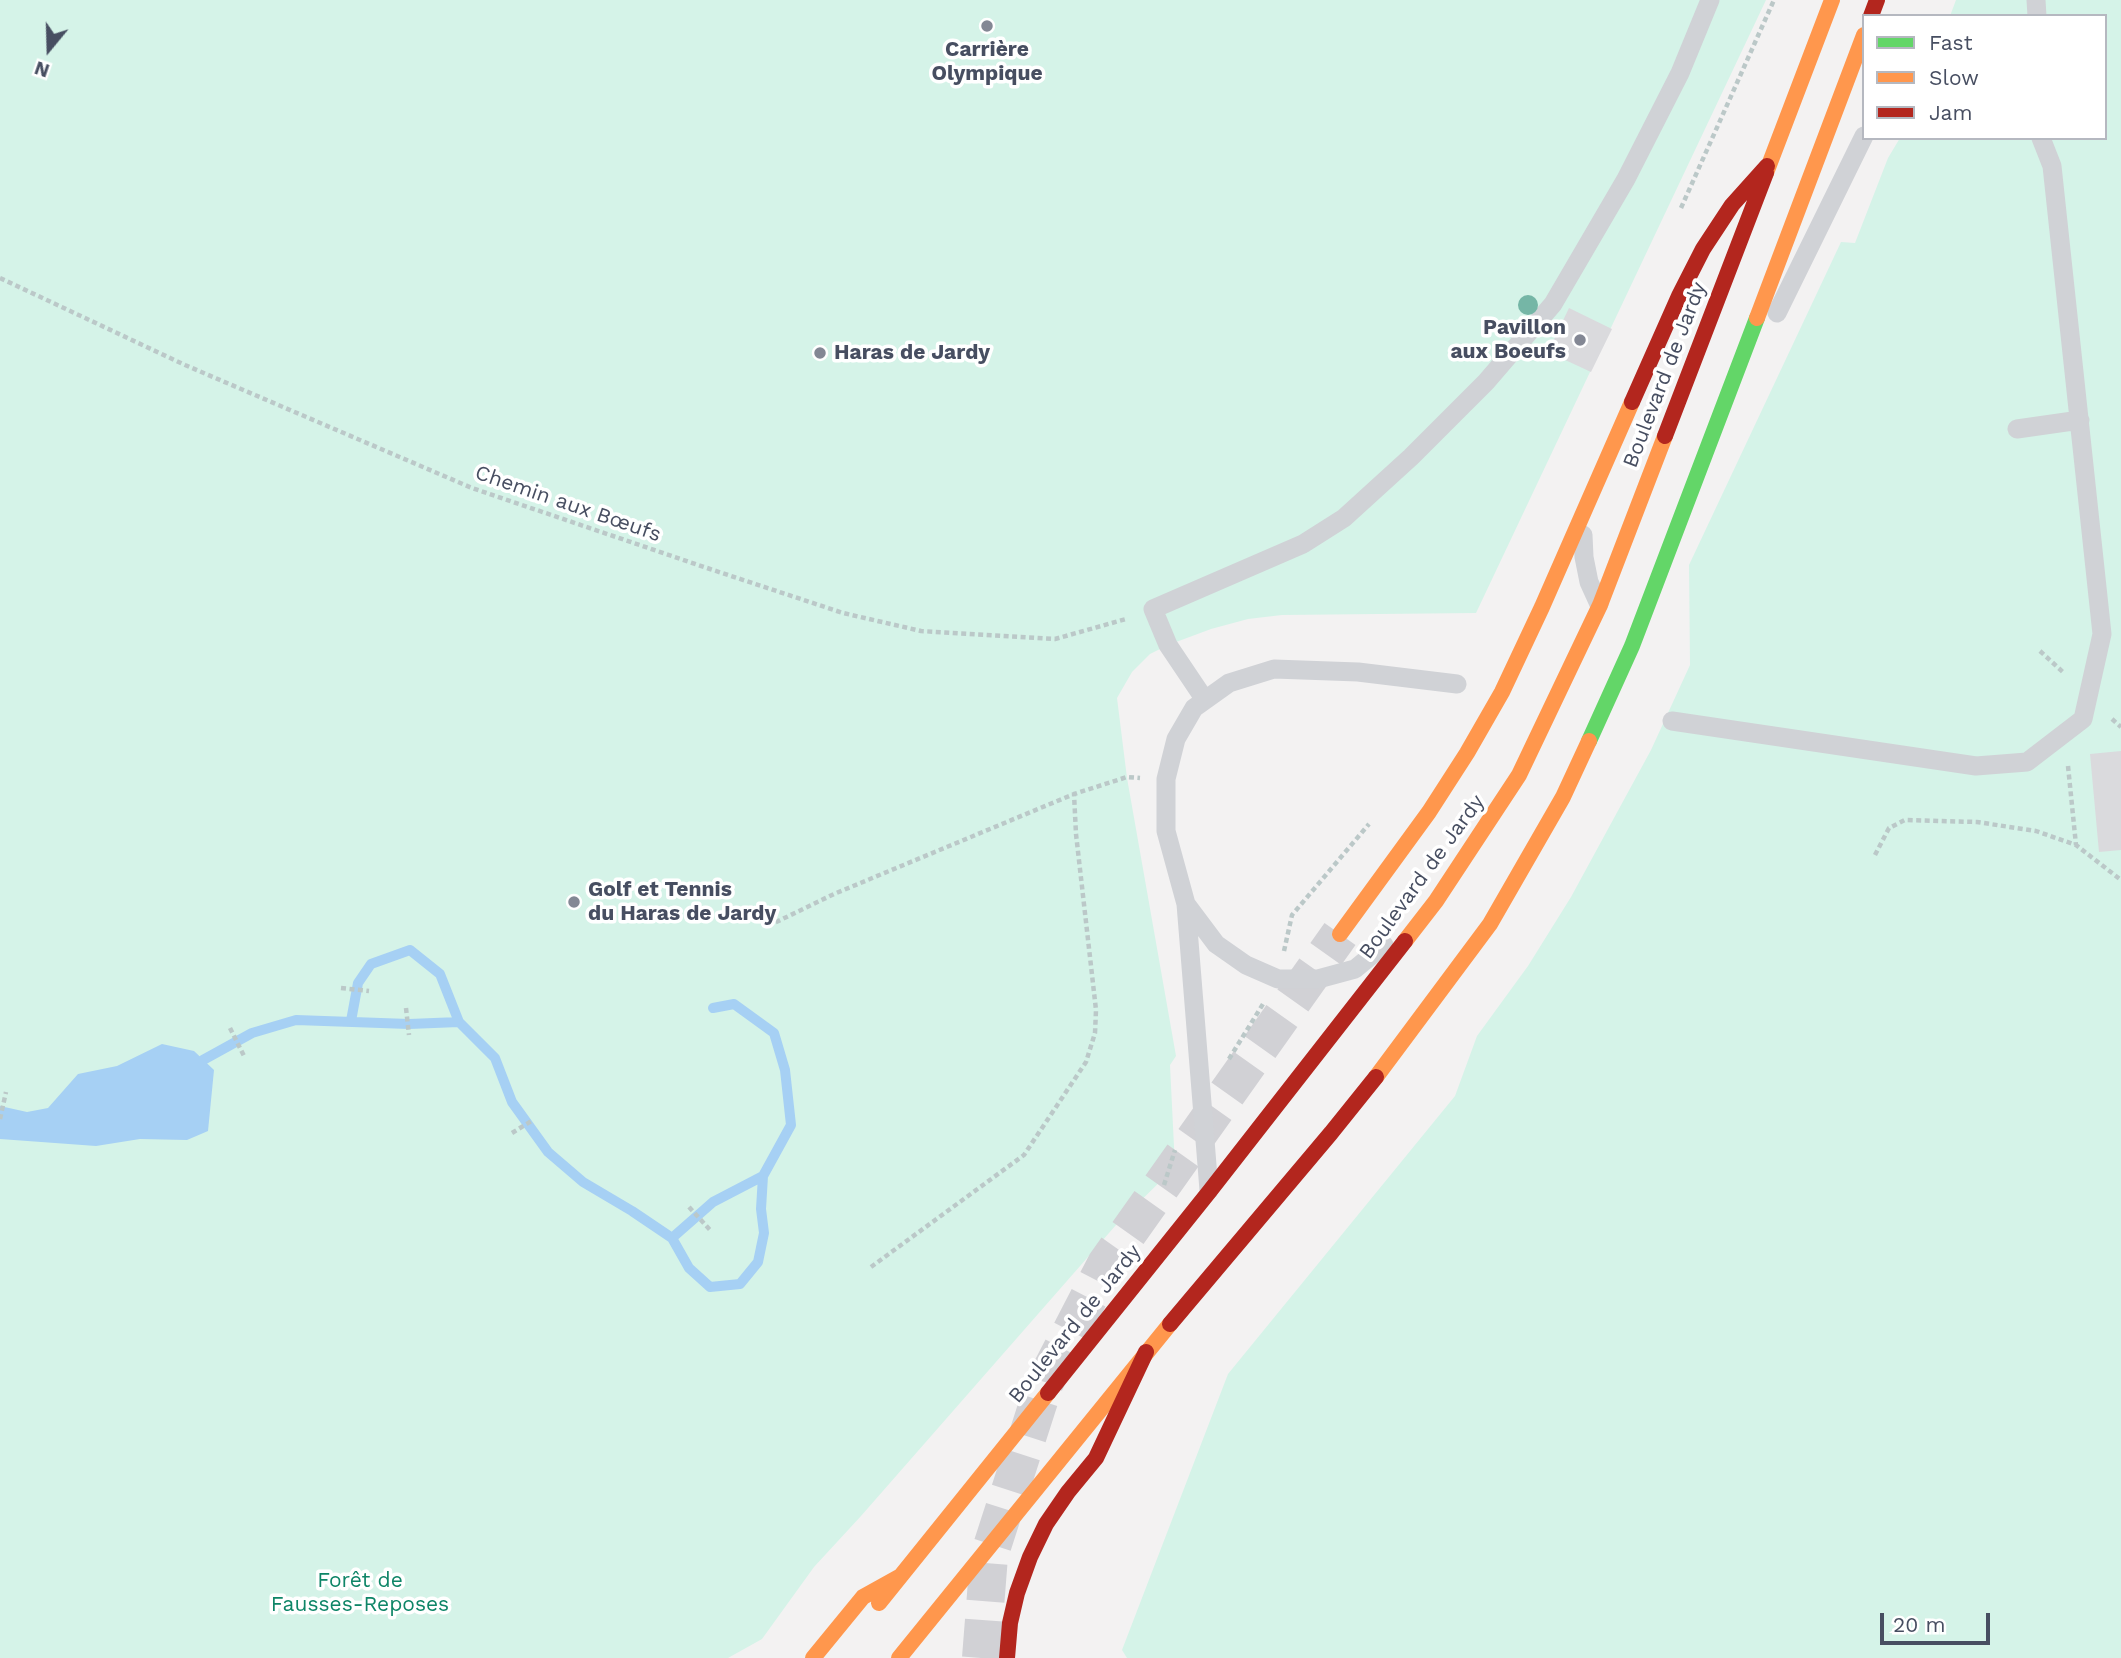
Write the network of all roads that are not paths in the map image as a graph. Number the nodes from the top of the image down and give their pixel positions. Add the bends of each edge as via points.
1 (1710, 0) edge
2 (1832, 0) edge
3 (1862, 40) edge
4 (1862, 140) edge
5 (2041, 140) edge
6 (2049, 140) edge
7 (1768, 166) junction
8 (2052, 166) junction
9 (2080, 420) junction
10 (2017, 429) dead end
11 (1692, 487) junction
12 (1587, 506) junction
13 (1600, 606) junction
14 (1457, 684) dead end
15 (1205, 700) junction
16 (1672, 722) dead end
17 (1436, 901) junction
18 (1186, 904) junction
19 (1340, 934) tunnel mouth
20 (1209, 1192) junction
21 (1146, 1352) junction
22 (899, 1577) junction
23 (868, 1618) dead end
24 (814, 1658) edge
25 (899, 1658) edge
26 (1007, 1658) edge

1 - 15 lane via 1680,72 1619,191 1553,304 1486,382 1344,517 1303,544 1153,608 1168,645
2 - 7 main road, Boulevard de Jardy
3 - 11 main road
4 - 11 lane
5 - 8 lane
6 - 8 lane
7 - 12 main road via 1732,205 1703,249
7 - 13 main road, Boulevard de Jardy
8 - 9 lane
9 - 10 lane
9 - 16 lane via 2102,634 2083,719 2027,762 1976,766
11 - 21 main road via 1632,646 1563,797 1490,923 1397,1051
12 - 13 lane via 1584,557
12 - 19 main road via 1523,649 1467,753
13 - 17 main road, Boulevard de Jardy via 1519,775
14 - 15 lane via 1358,672 1274,669 1228,683
15 - 18 lane via 1194,708 1176,738 1166,779 1166,831
17 - 18 lane via 1355,970 1318,979 1278,979 1246,965 1216,944
17 - 20 main road, Boulevard de Jardy
18 - 20 lane
20 - 22 main road, Boulevard de Jardy
21 - 25 main road
21 - 26 main road via 1096,1458 1046,1524 1030,1557 1010,1623
22 - 23 main road, Boulevard de Jardy
22 - 24 main road via 863,1597

